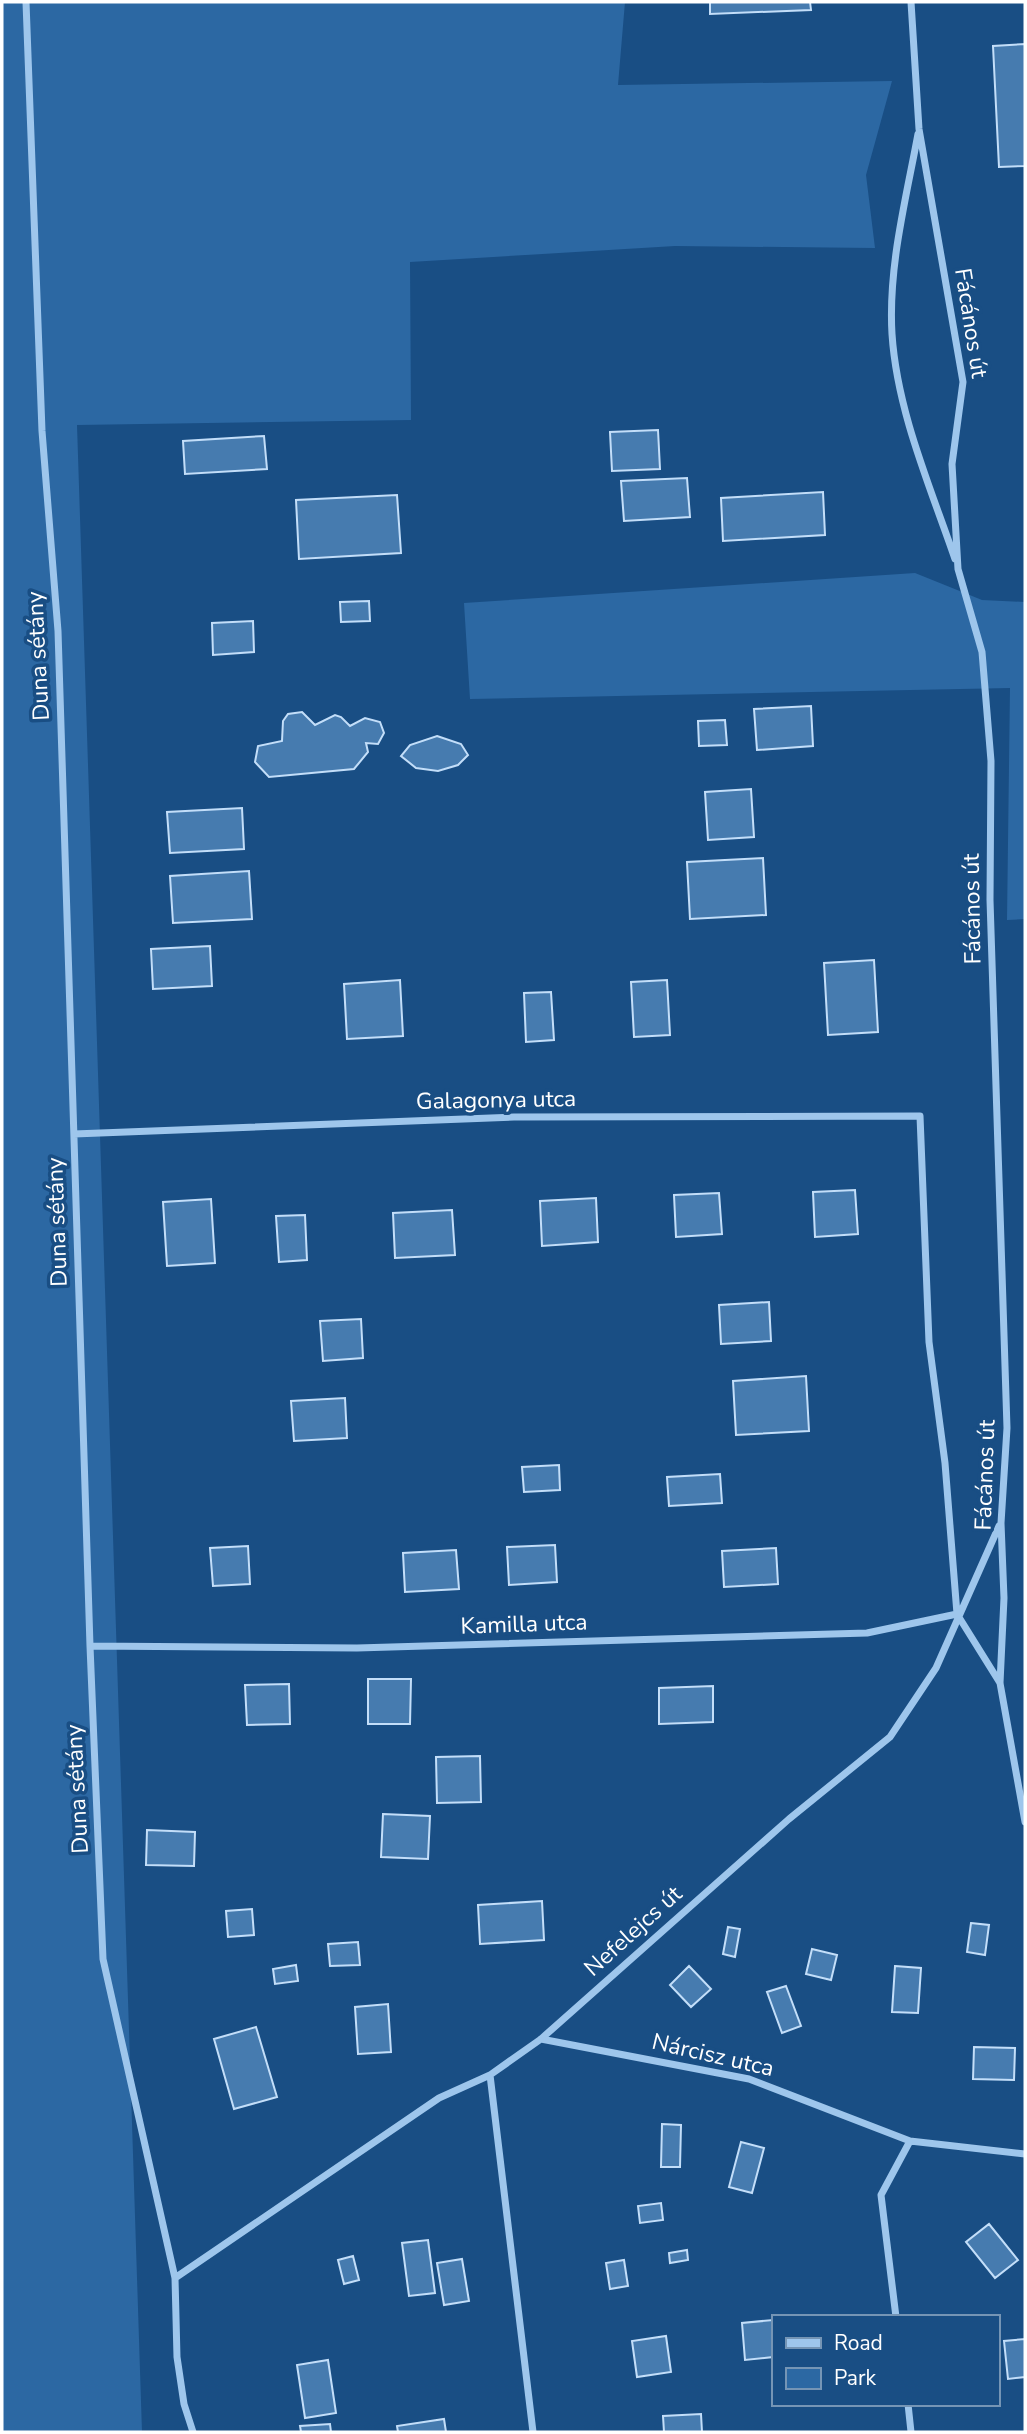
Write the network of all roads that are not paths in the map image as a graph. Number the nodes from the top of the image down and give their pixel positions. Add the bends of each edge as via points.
1 (26, 2) edge
2 (911, 2) edge
3 (919, 129) junction
4 (958, 569) junction
5 (74, 1134) junction
6 (1001, 1523) junction
7 (957, 1615) junction
8 (90, 1646) junction
9 (1000, 1683) junction
10 (1025, 1822) edge
11 (541, 2039) junction
12 (490, 2075) junction
13 (910, 2141) junction
14 (1025, 2154) edge
15 (175, 2278) junction
16 (896, 2315) edge
17 (908, 2406) edge
18 (193, 2432) edge
19 (533, 2432) edge
20 (911, 2432) edge

1 - 5 street, Duna sétány via 41,431 58,631
2 - 3 street, Fácános út
3 - 4 street, Fácános út via 963,382 952,464
3 - 4 street via 895,264 892,334 903,406
4 - 6 street, Fácános út via 982,652 991,761 990,900 1006,1428
5 - 7 street, Galagonya utca via 514,1117 920,1116 929,1342 945,1463
5 - 8 street, Duna sétány
6 - 7 street, Nefelejcs út
6 - 9 street, Fácános út
7 - 8 street, Kamilla utca via 867,1633 357,1648
7 - 9 street
7 - 11 street, Nefelejcs út via 936,1668 890,1737 789,1819
8 - 15 street, Duna sétány via 103,1959
9 - 10 street, Fácános út
11 - 12 street, Nefelejcs út
11 - 13 street, Nárcisz utca via 749,2079
12 - 15 street via 439,2098
12 - 19 street
13 - 14 street, Nárcisz utca
13 - 16 street via 881,2195
15 - 18 street, Duna sétány via 177,2357
17 - 20 street

